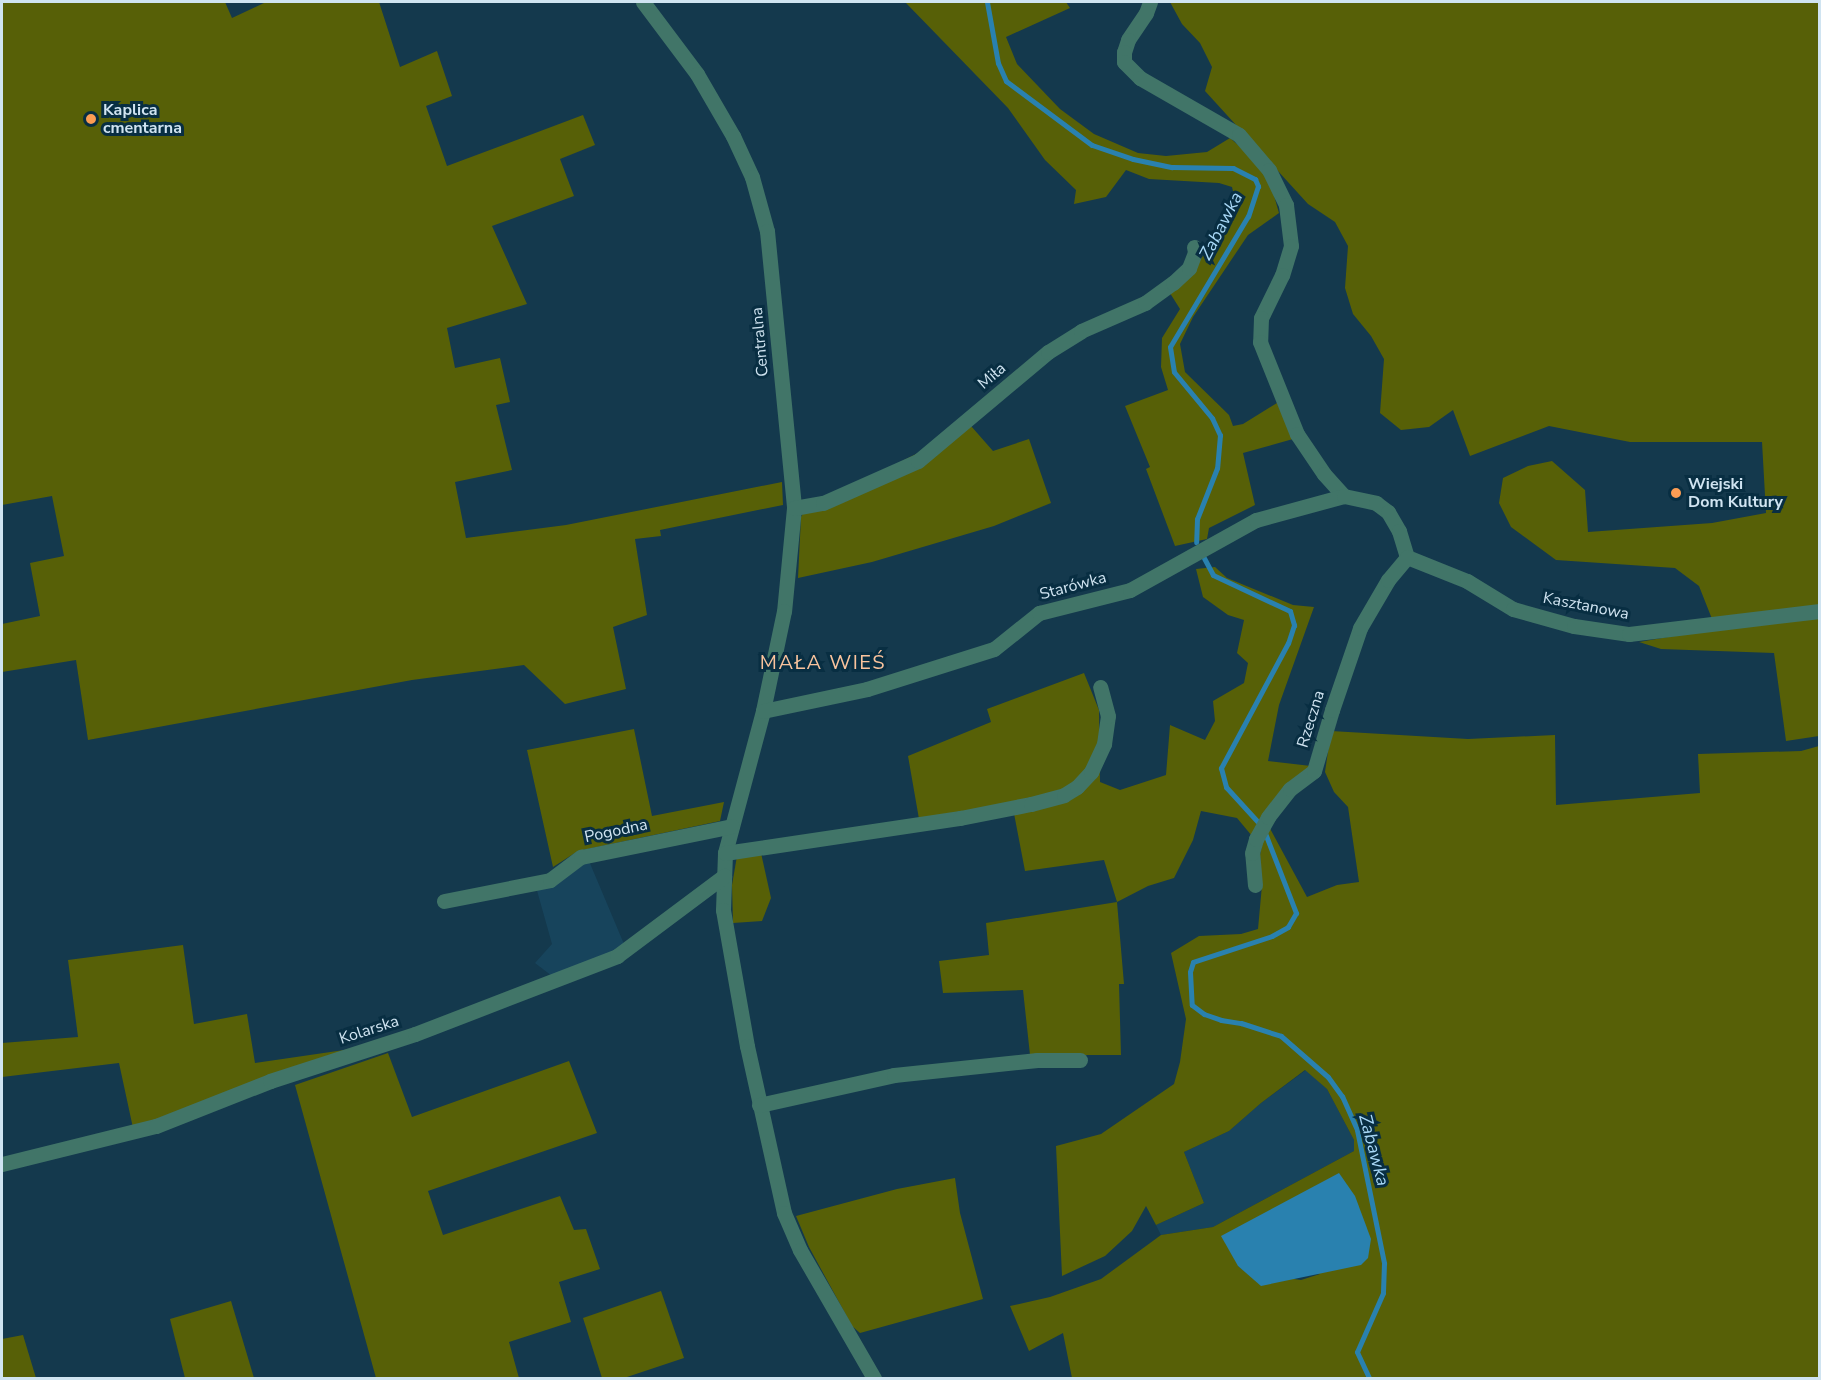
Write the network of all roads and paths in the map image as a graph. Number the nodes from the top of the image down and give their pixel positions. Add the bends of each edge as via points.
1 (643, 2) edge
2 (1150, 2) edge
3 (1194, 247) dead end
4 (1344, 496) junction
5 (794, 508) junction
6 (1407, 557) junction
7 (1820, 611) edge
8 (1100, 687) dead end
9 (763, 711) junction
10 (732, 826) junction
11 (725, 854) junction
12 (724, 876) junction
13 (1255, 885) dead end
14 (444, 901) dead end
15 (1080, 1060) dead end
16 (759, 1105) junction
17 (2, 1164) edge
18 (873, 1378) edge

1 - 5 street, Centralna via 697,74 752,177 767,231
2 - 4 street via 1124,52 1128,68 1239,135 1269,170 1286,204 1291,246 1261,318 1260,342 1297,434
3 - 5 street, Miła via 1189,268 1173,283 1145,303 1081,331 1048,352 918,461 823,503
4 - 6 street, Starówka via 1376,503 1388,512
4 - 9 street, Starówka via 1256,520 1130,590 1039,613 994,650 867,689
5 - 9 street, Centralna via 784,611
6 - 7 street, Kasztanowa via 1467,581 1513,609 1574,626 1629,634
6 - 13 street, Rzeczna via 1388,580 1360,628 1314,771 1290,789 1256,839 1252,853
8 - 11 street via 1108,716 1104,744 1091,772 1064,795 960,818
9 - 10 street, Centralna
10 - 11 street, Centralna
10 - 14 street, Pogodna via 580,857 550,880
11 - 12 street, Centralna
12 - 16 street, Centralna via 723,910 731,964
12 - 17 street, Kolarska via 617,956 415,1034 270,1081 156,1126
15 - 16 street via 1037,1060 894,1076
16 - 18 street, Centralna via 784,1213 800,1250

